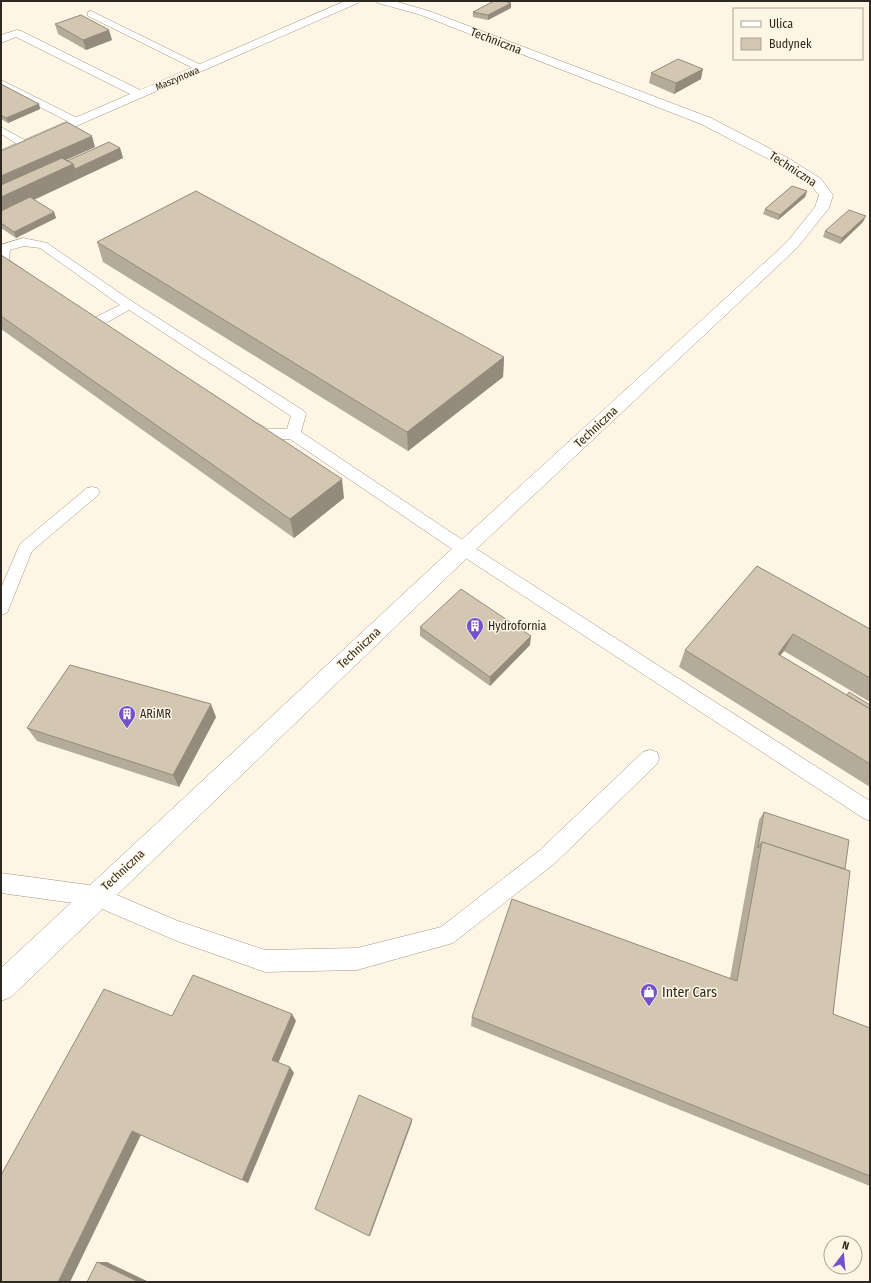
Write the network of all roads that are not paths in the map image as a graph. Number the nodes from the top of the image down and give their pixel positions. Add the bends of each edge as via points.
1 (354, 1) edge
2 (382, 1) edge
3 (91, 14) dead end
4 (1, 39) edge
5 (200, 68) junction
6 (1, 83) edge
7 (139, 94) junction
8 (75, 121) junction
9 (1, 130) edge
10 (26, 145) junction
11 (1, 155) edge
12 (28, 277) edge
13 (129, 305) junction
14 (86, 313) edge
15 (99, 321) junction
16 (112, 329) edge
17 (246, 421) edge
18 (293, 434) junction
19 (92, 492) dead end
20 (464, 549) junction
21 (1, 608) edge
22 (650, 758) dead end
23 (870, 812) edge
24 (1, 883) edge
25 (96, 896) junction
26 (1, 987) edge

1 - 5 street, Maszynowa
2 - 20 street, Techniczna via 425,13 706,121 785,162 816,182 826,195 822,208 792,246
3 - 5 lane
4 - 7 street via 17,33
5 - 7 street, Maszynowa
6 - 8 lane
7 - 8 street, Maszynowa
8 - 10 street, Maszynowa
9 - 10 lane
10 - 11 street, Maszynowa
12 - 13 lane via 3,261 4,248 23,242 43,245
13 - 15 lane
13 - 18 lane via 299,414
14 - 15 lane
15 - 16 lane
17 - 18 lane via 265,434
18 - 20 lane
19 - 21 lane via 26,548
20 - 23 lane
20 - 25 street, Techniczna
22 - 25 lane via 547,857 446,936 364,957 265,961 177,931
24 - 25 lane
25 - 26 street, Techniczna

